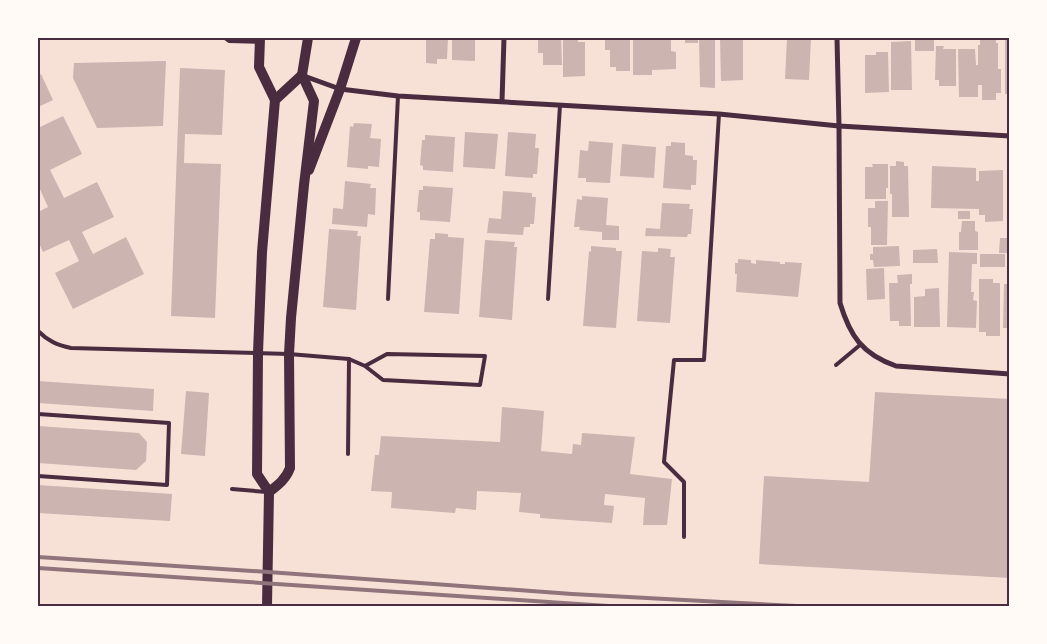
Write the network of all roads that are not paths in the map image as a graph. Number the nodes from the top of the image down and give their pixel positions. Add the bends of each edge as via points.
1 (225, 38) edge
2 (308, 38) edge
3 (356, 38) edge
4 (504, 38) edge
5 (837, 38) edge
6 (260, 40) edge
7 (302, 75) junction
8 (340, 89) junction
9 (398, 96) junction
10 (275, 100) junction
11 (502, 101) junction
12 (560, 106) junction
13 (719, 114) junction
14 (839, 126) junction
15 (1010, 136) edge
16 (304, 185) junction
17 (388, 299) dead end
18 (548, 299) dead end
19 (38, 332) edge
20 (860, 345) junction
21 (258, 353) junction
22 (290, 354) junction
23 (350, 359) junction
24 (836, 365) dead end
25 (365, 366) junction
26 (1010, 374) edge
27 (38, 414) edge
28 (348, 454) dead end
29 (38, 476) edge
30 (232, 489) dead end
31 (269, 492) junction
32 (684, 537) dead end
33 (267, 606) edge

1 - 6 lane via 229,41
2 - 7 main road
3 - 8 main road
4 - 11 street
5 - 14 street
6 - 10 main road via 259,67
7 - 8 street
7 - 10 main road
7 - 16 main road via 314,101
8 - 9 street
8 - 16 main road
9 - 11 street
9 - 17 lane
10 - 21 main road via 262,252
11 - 12 street
12 - 13 street
12 - 18 lane
13 - 14 street
13 - 32 lane via 704,360 674,360 664,462 684,482
14 - 15 street
14 - 20 street via 840,303 845,320
16 - 22 main road
19 - 21 lane via 58,346 71,348
20 - 24 lane
20 - 26 street via 883,362 896,366
21 - 22 lane
21 - 31 main road via 257,474
22 - 23 lane
22 - 31 main road via 290,468 282,482
23 - 25 lane
23 - 28 lane
25 - 25 lane via 383,380 480,385 485,356 387,354
27 - 29 lane via 169,423 166,485
30 - 31 lane
31 - 33 main road

